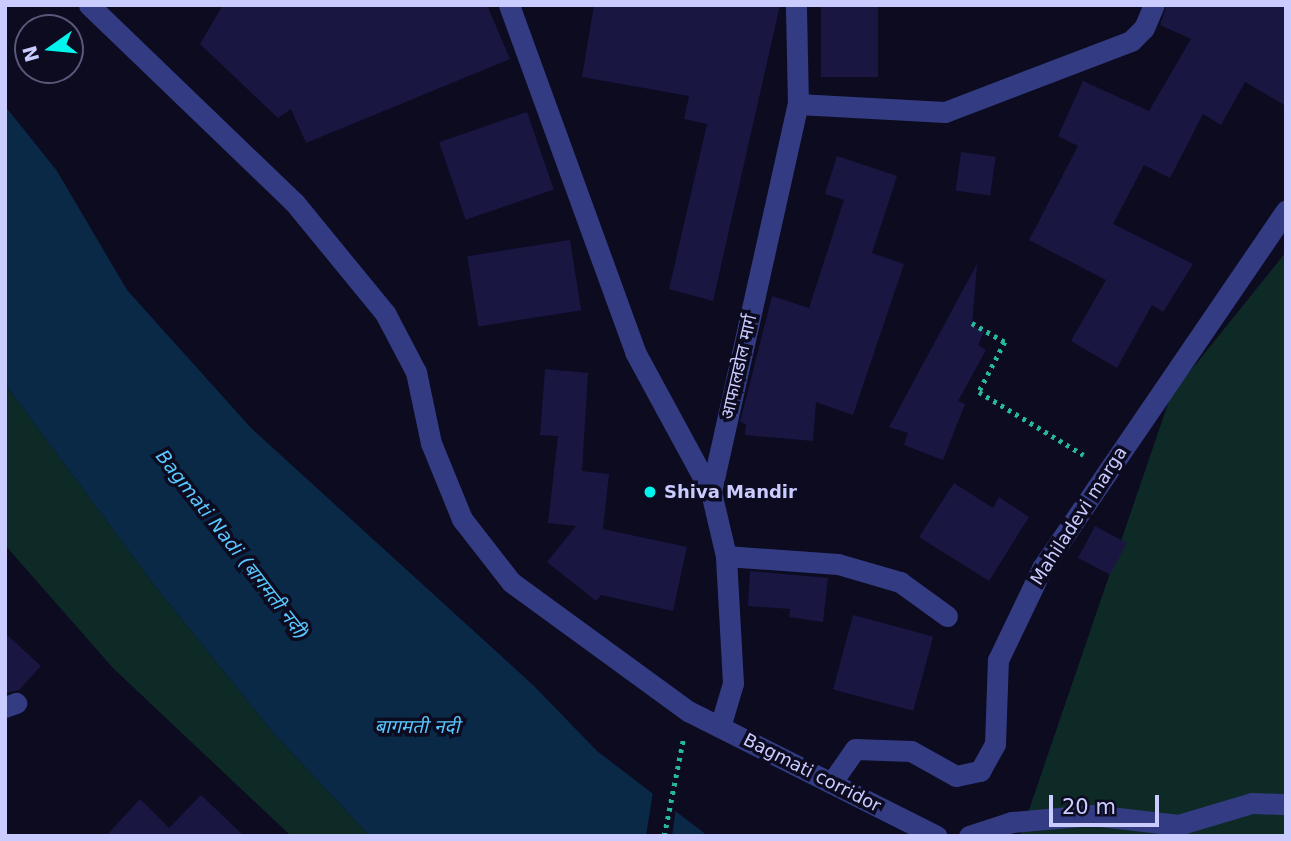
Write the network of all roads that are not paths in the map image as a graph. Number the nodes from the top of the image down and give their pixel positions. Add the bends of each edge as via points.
1 (89, 5) edge
2 (509, 5) edge
3 (796, 5) edge
4 (1154, 5) edge
5 (798, 104) junction
6 (1286, 210) edge
7 (711, 492) junction
8 (726, 556) junction
9 (947, 616) dead end
10 (720, 727) junction
11 (832, 782) junction
12 (1286, 804) edge
13 (1091, 825) edge
14 (936, 836) edge
15 (969, 836) edge

1 - 10 street, Bagmati corridor via 294,202 385,313 415,372 431,443 462,519 511,582 688,711
2 - 7 street via 635,352
3 - 5 street, आफालडोल मार्ग
4 - 5 street via 1138,35 1106,54 1027,78 945,112
5 - 7 street, आफालडोल मार्ग
6 - 11 street, Mahiladevi marga via 1042,568 998,660 995,744 980,771 956,776 911,751 855,749
7 - 8 street, आफालडोल मार्ग
8 - 9 street via 838,564 900,582
8 - 10 street, आफालडोल मार्ग via 733,683
10 - 11 street, Bagmati corridor
11 - 14 street, Bagmati corridor
12 - 13 street via 1252,803 1178,825
13 - 15 street via 1012,821

